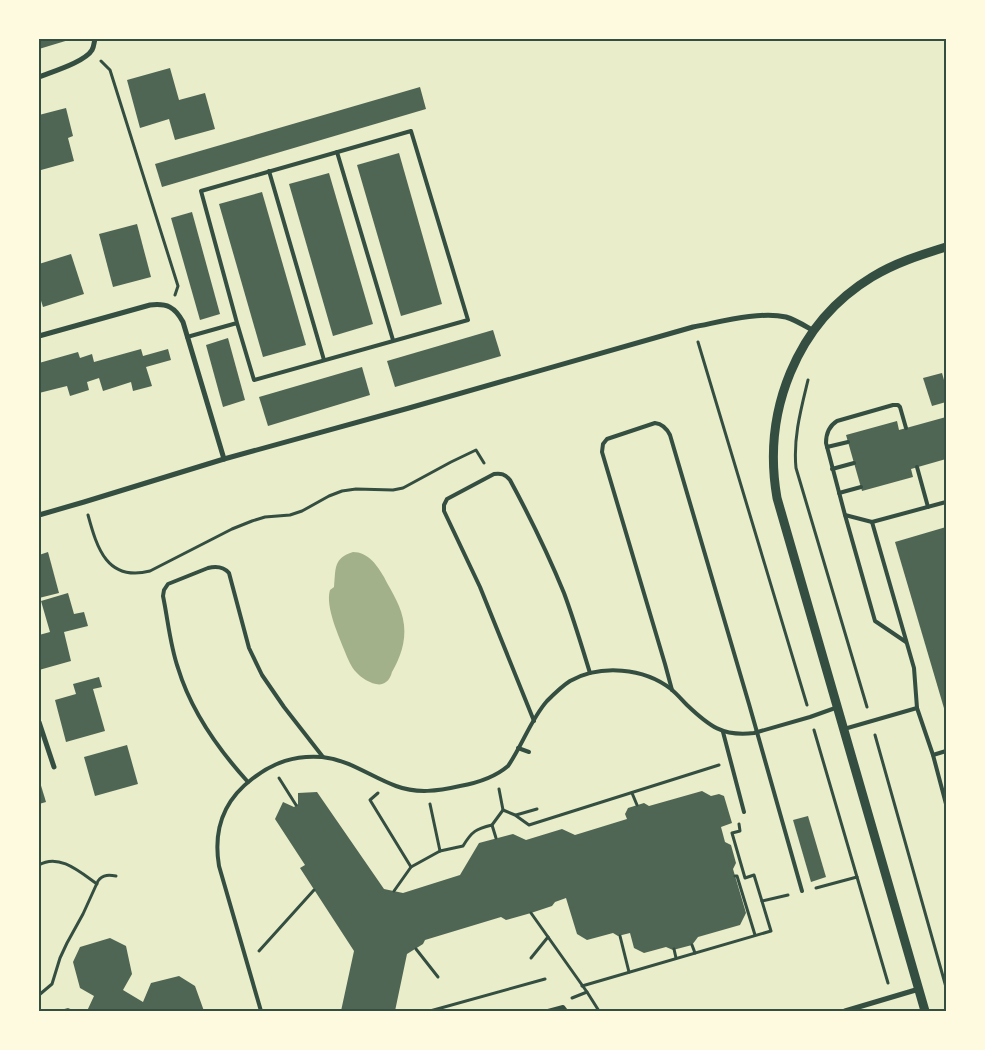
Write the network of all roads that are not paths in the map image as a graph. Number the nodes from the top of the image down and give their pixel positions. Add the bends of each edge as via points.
1 (95, 39) edge
2 (39, 76) edge
3 (337, 152) junction
4 (269, 171) junction
5 (946, 247) edge
6 (237, 323) junction
7 (814, 331) junction
8 (39, 336) edge
9 (187, 337) junction
10 (393, 340) junction
11 (324, 360) junction
12 (898, 427) dead end
13 (848, 442) dead end
14 (827, 447) junction
15 (224, 459) junction
16 (854, 463) dead end
17 (832, 469) junction
18 (912, 472) dead end
19 (861, 486) dead end
20 (839, 493) junction
21 (946, 502) edge
22 (928, 507) junction
23 (39, 515) edge
24 (845, 515) junction
25 (872, 522) junction
26 (906, 642) junction
27 (590, 673) junction
28 (672, 690) junction
29 (838, 708) junction
30 (917, 708) junction
31 (39, 722) edge
32 (534, 722) junction
33 (844, 729) junction
34 (723, 732) junction
35 (757, 733) junction
36 (518, 748) junction
37 (946, 751) edge
38 (529, 752) dead end
39 (933, 755) junction
40 (323, 757) junction
41 (54, 767) dead end
42 (248, 782) junction
43 (946, 804) edge
44 (744, 812) road end
45 (802, 891) dead end
46 (919, 989) junction
47 (261, 1011) edge
48 (548, 1011) edge
49 (566, 1011) edge
50 (845, 1011) edge
51 (925, 1011) edge

1 - 2 street via 92,51 79,61
3 - 4 lane
3 - 10 lane
3 - 10 lane via 411,131 468,320
4 - 6 lane via 201,191
4 - 11 lane
5 - 7 street via 902,261 863,282 840,301
6 - 9 lane
6 - 11 lane via 254,380
7 - 15 street via 798,321 774,315 693,327
7 - 29 street via 793,366 782,394 774,432 773,469 777,498
8 - 9 street via 160,304 178,314
9 - 15 street
10 - 11 lane
12 - 14 lane via 906,426 900,407 896,405 841,419 828,431
13 - 14 lane
14 - 17 lane
15 - 23 street
16 - 17 lane
17 - 20 lane
18 - 22 lane via 917,469
19 - 20 lane
20 - 24 lane
21 - 22 lane
22 - 25 lane
24 - 25 lane
24 - 26 lane via 875,622
25 - 26 lane
26 - 30 lane via 914,668
27 - 28 lane via 615,670 634,673 652,678
27 - 32 lane via 564,685 546,702
27 - 32 lane via 564,595 510,480 498,473 445,501 443,509 480,587
28 - 34 lane via 710,725
28 - 35 lane via 602,452 607,439 655,423 665,427 670,436
29 - 33 street
29 - 35 lane
30 - 33 lane
30 - 39 lane
31 - 41 street
32 - 36 lane
33 - 46 street
34 - 35 lane via 737,735
34 - 44 lane
35 - 45 lane
36 - 38 lane
36 - 40 lane via 508,766 496,775 470,784 427,791 403,788 350,764
37 - 39 lane
39 - 43 lane
40 - 42 lane via 290,759 271,766
40 - 42 lane via 262,675 250,648 229,573 219,567 211,567 168,584 163,596 177,667 192,703 207,729
42 - 47 lane via 237,791 225,812 218,835 218,850 219,866
46 - 50 street
46 - 51 street
48 - 49 lane via 563,1007

